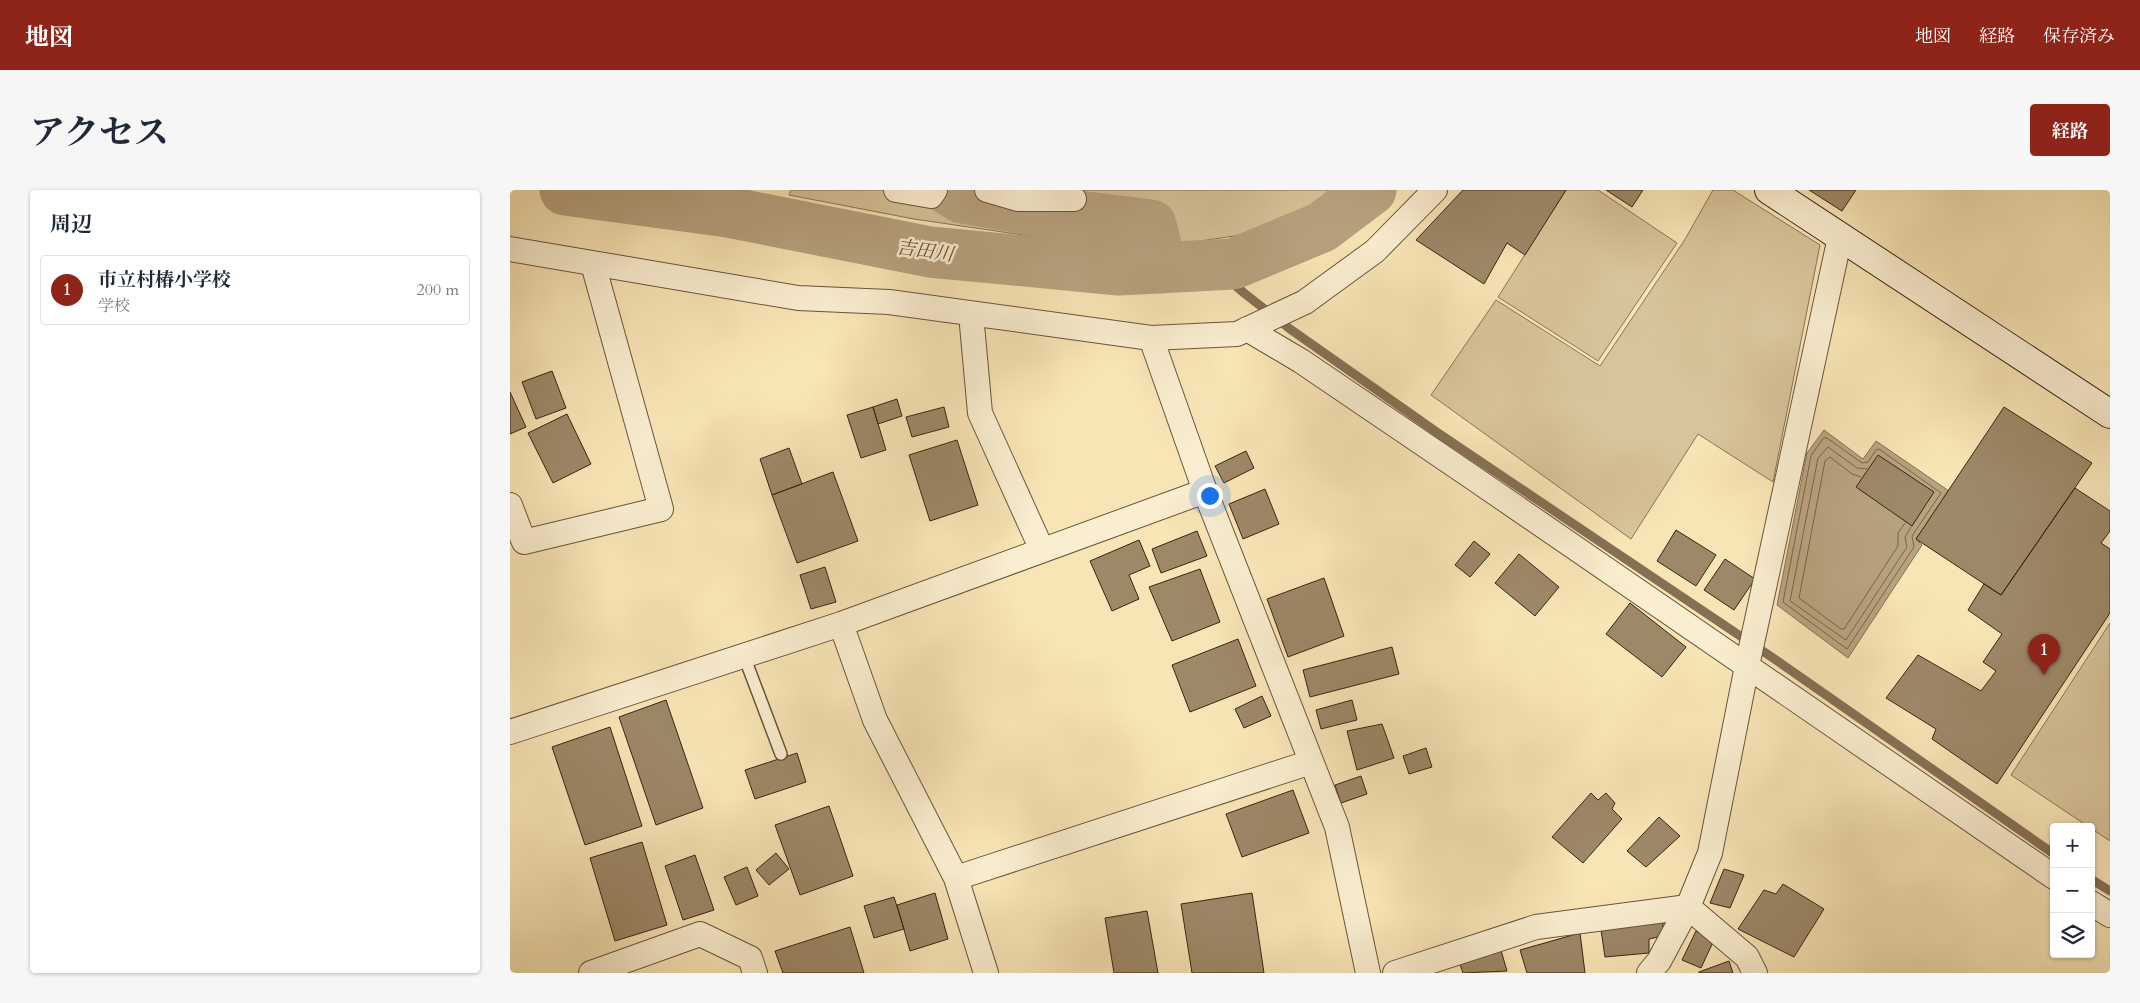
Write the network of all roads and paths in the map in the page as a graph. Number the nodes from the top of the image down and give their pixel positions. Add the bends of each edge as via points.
1 (896, 190) edge
2 (935, 190) edge
3 (987, 190) edge
4 (1435, 190) edge
5 (1769, 190) edge
6 (1074, 199) dead end
7 (1840, 237) junction
8 (510, 249) edge
9 (593, 264) junction
10 (970, 314) junction
11 (1247, 329) junction
12 (1151, 338) junction
13 (2110, 414) edge
14 (1205, 491) junction
15 (510, 505) edge
16 (1042, 550) junction
17 (841, 624) junction
18 (744, 656) junction
19 (1747, 666) junction
20 (510, 732) edge
21 (781, 754) dead end
22 (1311, 762) junction
23 (2050, 873) edge
24 (956, 878) junction
25 (2095, 905) edge
26 (1688, 907) junction
27 (2110, 915) edge
28 (591, 973) edge
29 (755, 973) edge
30 (986, 973) edge
31 (1368, 973) edge
32 (1395, 973) edge
33 (1648, 973) edge
34 (1756, 973) edge

1 - 2 street via 931,196
3 - 6 street via 1018,199
4 - 11 street via 1375,251 1305,302
5 - 7 street
7 - 13 street
7 - 19 street
8 - 9 street
9 - 10 street via 798,298 889,302
9 - 15 street via 661,509 524,542
10 - 12 street
10 - 16 street via 980,413
11 - 12 street via 1237,334
11 - 19 street via 1325,378
12 - 14 street
14 - 16 street
14 - 22 street
16 - 17 street
17 - 18 street
17 - 24 street via 875,720
18 - 20 street
18 - 21 lane
19 - 23 street
19 - 26 street via 1710,853
22 - 24 street
22 - 31 street via 1337,827
24 - 30 street
25 - 27 street
26 - 32 street via 1536,927
26 - 33 street via 1659,961
26 - 34 street via 1747,957
28 - 29 street via 700,934 750,958

